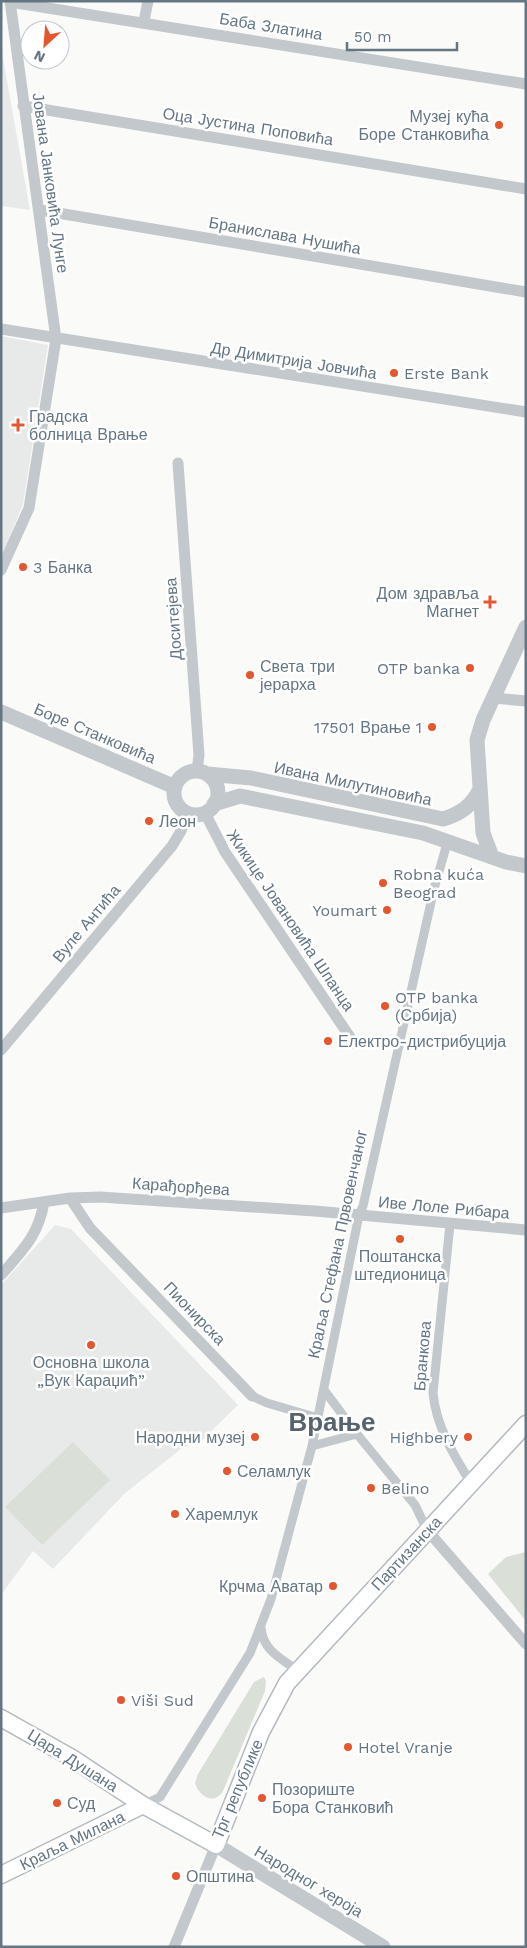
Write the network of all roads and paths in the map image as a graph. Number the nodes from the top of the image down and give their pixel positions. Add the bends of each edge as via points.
1 (10, 1) edge
2 (148, 1) edge
3 (144, 22) junction
4 (526, 84) edge
5 (24, 106) junction
6 (526, 189) edge
7 (40, 210) junction
8 (526, 292) edge
9 (1, 329) edge
10 (56, 340) junction
11 (526, 412) edge
12 (178, 464) dead end
13 (1, 570) edge
14 (526, 627) edge
15 (493, 698) junction
16 (526, 701) edge
17 (1, 712) edge
18 (202, 773) junction
19 (175, 787) junction
20 (480, 790) junction
21 (209, 808) junction
22 (187, 813) junction
23 (448, 840) junction
24 (492, 858) junction
25 (526, 866) edge
26 (354, 1042) dead end
27 (1, 1050) edge
28 (70, 1198) junction
29 (44, 1202) junction
30 (1, 1208) edge
31 (359, 1215) junction
32 (450, 1224) junction
33 (526, 1230) edge
34 (1, 1275) edge
35 (324, 1390) junction
36 (252, 1396) joint
37 (318, 1418) junction
38 (526, 1424) edge
39 (357, 1434) junction
40 (312, 1446) junction
41 (471, 1482) junction
42 (427, 1530) junction
43 (261, 1623) junction
44 (526, 1644) edge
45 (267, 1648) junction
46 (250, 1653) junction
47 (292, 1677) junction
48 (1, 1718) edge
49 (143, 1805) junction
50 (216, 1845) junction
51 (1, 1875) edge
52 (174, 1947) edge
53 (383, 1947) edge

1 - 3 street, Баба Златина
1 - 5 street, Јована Јанковића Лунге
2 - 3 street
3 - 4 street, Баба Златина
5 - 6 street, Оца Јустина Поповића
5 - 7 street, Јована Јанковића Лунге
7 - 8 street, Бранислава Нушића
7 - 10 street, Јована Јанковића Лунге
9 - 10 street, Др Димитрија Јовчића
10 - 11 street, Др Димитрија Јовчића
10 - 13 street, Јована Јанковића Лунге via 29,508
12 - 18 street, Доситејева
14 - 15 street
15 - 16 street
15 - 20 street via 477,740
17 - 19 street, Боре Станковића
18 - 19 street via 183,776
18 - 20 street, Ивана Милутиновића via 250,778 443,819 462,812
18 - 21 street via 216,786 217,798
19 - 22 street via 178,805
20 - 24 street via 482,833
21 - 22 street
21 - 23 street, Ивана Милутиновића via 240,796 423,832
21 - 26 street, Жикице Јовановића Шпанца via 225,852
22 - 27 street, Вуле Антића via 172,846
23 - 24 street, Ивана Милутиновића
23 - 31 street, Краља Стефана Првовенчаног
24 - 25 street, Ивана Милутиновића
28 - 29 street, Карађорђева
28 - 31 street, Карађорђева via 141,1199
28 - 36 street, Пионирска via 90,1228
29 - 30 street, Карађорђева
29 - 34 street via 41,1221 31,1240
31 - 32 street, Иве Лоле Рибара
31 - 35 street, Краља Стефана Првовенчаног
32 - 33 street, Иве Лоле Рибара
32 - 41 street, Бранкова via 433,1393 449,1447
35 - 37 street, Краља Стефана Првовенчаног
35 - 39 street
36 - 37 street, Пионирска
37 - 40 street, Краља Стефана Првовенчаног
38 - 41 main road, Партизанска
39 - 40 street
39 - 42 street via 415,1505
40 - 43 street, Краља Стефана Првовенчаног via 271,1599
41 - 42 main road, Партизанска
42 - 44 street
42 - 47 main road, Партизанска
43 - 45 street via 262,1639
43 - 46 street, Краља Стефана Првовенчаног
45 - 46 street
45 - 47 street
46 - 49 street via 160,1797
47 - 50 main road, Трг републике via 261,1732
48 - 49 main road, Цара Душана via 72,1758
49 - 50 main road, Трг републике
49 - 51 main road, Краља Милана
50 - 52 street
50 - 53 street, Народног хероја

